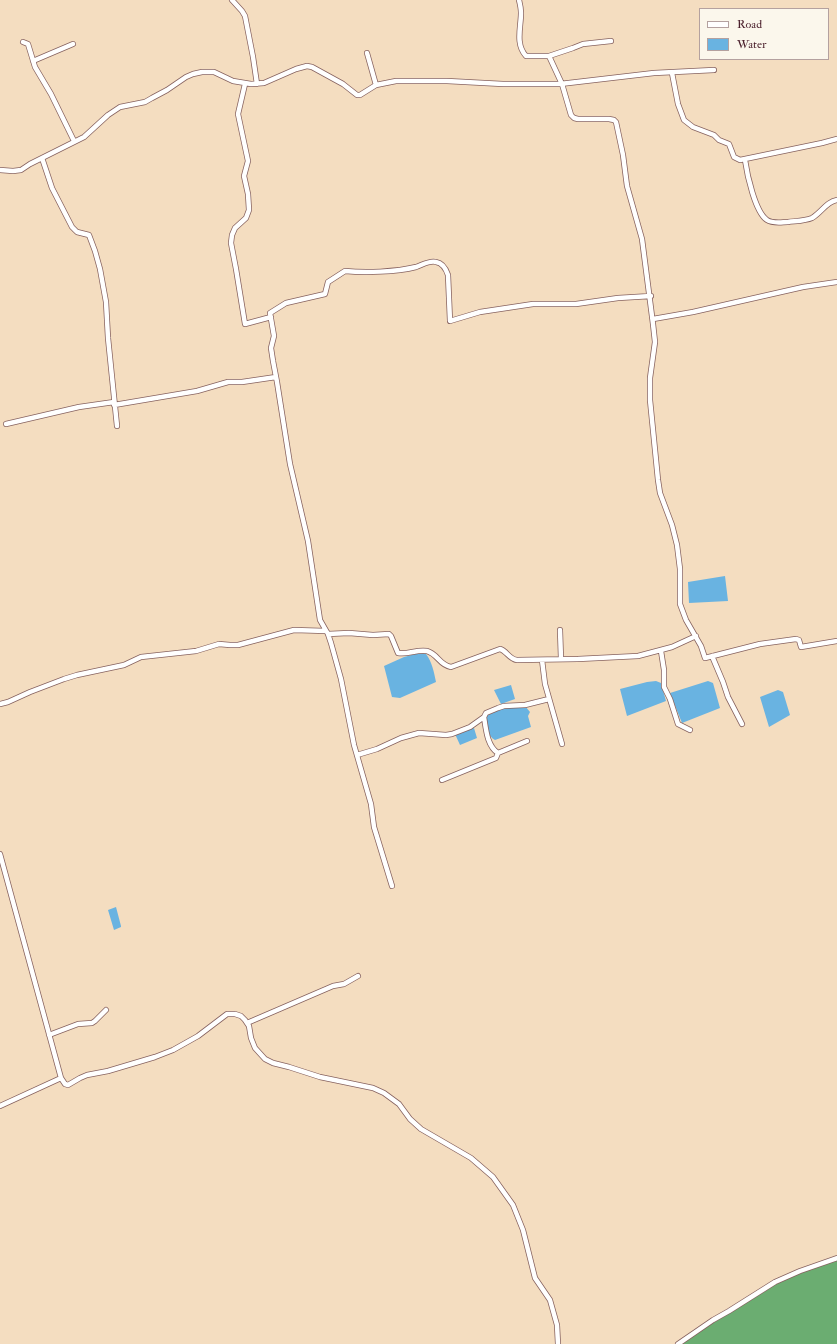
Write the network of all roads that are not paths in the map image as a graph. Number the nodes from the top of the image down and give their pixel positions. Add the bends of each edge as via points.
1 (232, 0) edge
2 (519, 0) edge
3 (611, 41) dead end
4 (23, 42) dead end
5 (73, 44) dead end
6 (367, 53) dead end
7 (549, 56) junction
8 (33, 61) junction
9 (714, 70) dead end
10 (672, 73) junction
11 (245, 84) junction
12 (257, 84) junction
13 (562, 84) junction
14 (376, 85) junction
15 (837, 139) edge
16 (74, 142) junction
17 (42, 158) junction
18 (745, 160) junction
19 (0, 170) edge
20 (837, 200) edge
21 (837, 282) edge
22 (650, 296) junction
23 (270, 317) junction
24 (652, 319) junction
25 (276, 378) junction
26 (114, 404) junction
27 (6, 424) dead end
28 (117, 426) dead end
29 (560, 630) dead end
30 (327, 633) junction
31 (696, 636) junction
32 (837, 641) edge
33 (661, 651) junction
34 (712, 656) junction
35 (561, 659) junction
36 (542, 660) junction
37 (549, 699) junction
38 (0, 704) edge
39 (484, 717) junction
40 (742, 724) dead end
41 (690, 730) dead end
42 (527, 741) dead end
43 (562, 744) dead end
44 (498, 753) junction
45 (357, 755) junction
46 (442, 780) dead end
47 (0, 854) edge
48 (392, 886) dead end
49 (358, 976) dead end
50 (106, 1010) dead end
51 (247, 1023) junction
52 (49, 1035) junction
53 (61, 1078) junction
54 (0, 1106) edge
55 (837, 1258) edge
56 (558, 1344) edge
57 (678, 1344) edge

1 - 12 street via 245,16
2 - 7 street via 521,10 518,31 524,55
3 - 7 street via 583,44
4 - 8 street via 28,44
5 - 8 street
6 - 14 street
7 - 13 street
8 - 16 street
9 - 10 street
10 - 13 street
10 - 18 street via 684,120 693,128 714,134 719,140 729,144 736,159
11 - 12 street
11 - 16 street via 214,72 186,76 145,102 120,107
11 - 23 street via 238,114 248,161 244,176 249,210 246,218 235,228 231,243 245,324
12 - 14 street via 307,66 319,70 357,95
13 - 14 street via 447,80 396,81
13 - 22 street via 574,118 609,119 616,122 627,186 642,239
15 - 18 street
16 - 17 street
17 - 19 street via 18,171
17 - 26 street via 52,188 67,219 76,232 89,235 95,251 106,302
18 - 20 street via 752,191 763,217 767,220 796,222 811,218
21 - 24 street
22 - 23 street via 576,304 533,304 480,312 450,321 448,275 446,269 435,261 415,267 345,271 328,282 325,294 286,303 270,313
22 - 24 street
23 - 25 street via 274,336 270,348
24 - 31 street via 655,342 650,400 658,480 677,545 680,604
25 - 26 street via 228,382 197,391
25 - 30 street via 290,464 311,557 320,620
26 - 27 street via 79,407
26 - 28 street
29 - 35 street
30 - 36 street via 389,634 398,653 421,650 434,654 444,666 450,667 500,649 513,659
30 - 38 street via 294,630 238,645 219,644 196,651 141,657 124,665 64,679
30 - 45 street
31 - 33 street
31 - 34 street via 705,658
32 - 34 street via 801,647 796,638
33 - 35 street via 638,656
33 - 41 street via 664,687 678,724
34 - 40 street
35 - 36 street
36 - 37 street
37 - 39 street via 525,705 504,706 486,713
37 - 43 street
39 - 44 street via 486,734 493,750
39 - 45 street via 470,727 452,734 418,733
42 - 44 street
44 - 46 street via 496,758
45 - 48 street via 371,804 374,827
47 - 52 street
49 - 51 street
50 - 52 street via 92,1023 78,1024
51 - 53 street via 240,1016 227,1014 190,1042 156,1057 87,1075 68,1085
51 - 56 street via 255,1048 265,1059 320,1077 373,1088 384,1093 399,1104 421,1129 471,1158 493,1177 513,1204 523,1230 535,1278 550,1300 557,1325
52 - 53 street
53 - 54 street
55 - 57 street via 775,1282

